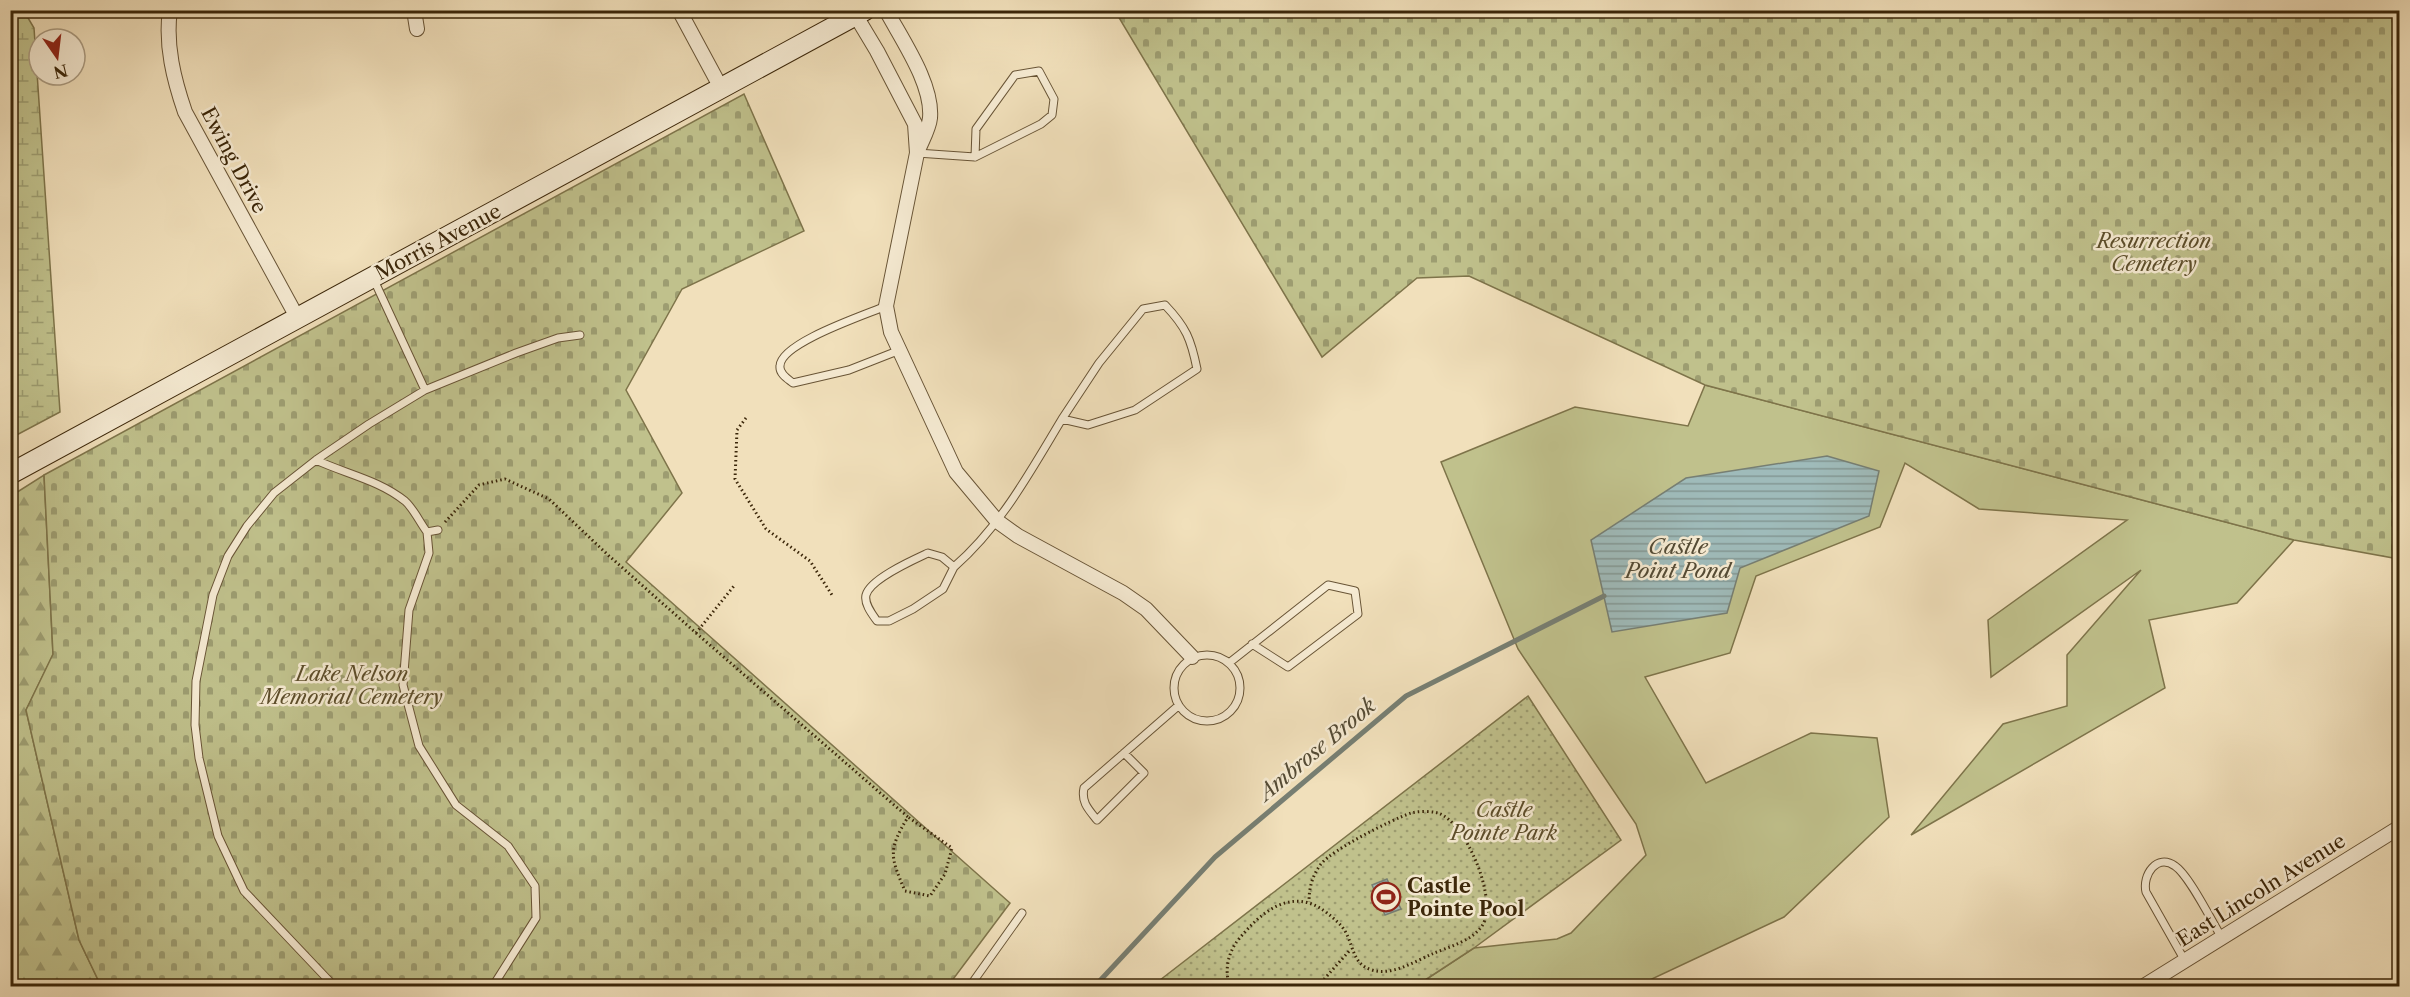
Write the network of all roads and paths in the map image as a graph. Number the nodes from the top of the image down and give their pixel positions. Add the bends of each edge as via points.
1 (170, 10) edge
2 (414, 10) edge
3 (679, 10) edge
4 (886, 10) edge
5 (861, 13) edge
6 (417, 29) dead end
7 (721, 88) junction
8 (917, 153) junction
9 (975, 157) junction
10 (373, 277) junction
11 (886, 306) junction
12 (297, 319) junction
13 (580, 335) dead end
14 (900, 350) junction
15 (425, 390) junction
16 (746, 418) dead end
17 (1062, 419) junction
18 (316, 460) junction
19 (10, 474) edge
20 (997, 521) junction
21 (438, 530) joint
22 (427, 532) junction
23 (954, 567) junction
24 (734, 586) dead end
25 (832, 595) dead end
26 (696, 633) junction
27 (1252, 644) junction
28 (1192, 657) junction
29 (1229, 663) junction
30 (1178, 706) junction
31 (1124, 753) junction
32 (908, 817) junction
33 (2400, 827) edge
34 (1309, 902) junction
35 (1022, 913) dead end
36 (2222, 938) junction
37 (1352, 949) junction
38 (2185, 961) junction
39 (334, 987) edge
40 (493, 987) edge
41 (970, 987) edge
42 (1230, 987) edge
43 (1318, 987) edge
44 (2144, 987) edge

1 - 12 street, Ewing Drive via 169,48 185,112
2 - 6 street
3 - 7 street
4 - 8 street via 930,101 930,120
5 - 7 street, Morris Avenue
5 - 8 street via 915,124
7 - 10 street, Morris Avenue
8 - 9 lane
8 - 11 street
9 - 9 lane via 1052,116 1054,99 1039,71 1015,75 976,129
10 - 12 street, Morris Avenue
10 - 15 lane
11 - 14 street via 891,332
11 - 14 lane via 816,334 783,356 781,374 794,383 816,379
12 - 19 street, Morris Avenue
13 - 15 lane via 558,338
14 - 20 street via 956,472
15 - 18 lane
16 - 25 path via 737,430 735,479 766,529 810,561
17 - 17 lane via 1088,425 1135,410 1197,369 1182,323 1165,305 1143,309 1099,363
17 - 20 lane
18 - 22 lane via 369,479 407,502
18 - 39 lane via 274,493 228,556 213,595 204,638 196,681 195,725 218,836 244,891
20 - 23 lane
20 - 28 street via 1146,609
21 - 22 lane
21 - 26 path via 479,485 505,479 549,499
22 - 40 lane via 429,553 409,610 403,685 419,746 456,805 508,846 535,886 536,918
23 - 23 lane via 943,589 889,621 876,621 866,597 870,588 889,573 928,553 942,557
24 - 26 path
26 - 32 path
27 - 27 lane via 1328,585 1355,591 1358,614 1288,667
27 - 29 lane
28 - 29 lane via 1212,654
28 - 30 lane via 1176,673 1173,684
29 - 30 lane via 1240,682 1240,694 1228,713 1207,721 1186,714
30 - 31 lane
31 - 31 lane via 1084,788 1085,805 1097,820 1144,773
32 - 32 path via 893,841 894,866 904,891 930,896 945,874 952,848
33 - 36 street, East Lincoln Avenue
34 - 37 path via 1340,924
34 - 37 path via 1316,873 1328,856 1345,845 1412,813 1439,813 1455,823 1468,843 1487,894 1488,911 1482,927 1469,938 1385,972 1364,967
34 - 42 path via 1279,905 1250,925 1232,948 1227,970
35 - 41 lane
36 - 38 street, East Lincoln Avenue
36 - 38 lane via 2181,871 2167,862 2150,868 2144,883 2146,892
37 - 43 path
38 - 44 street, East Lincoln Avenue

